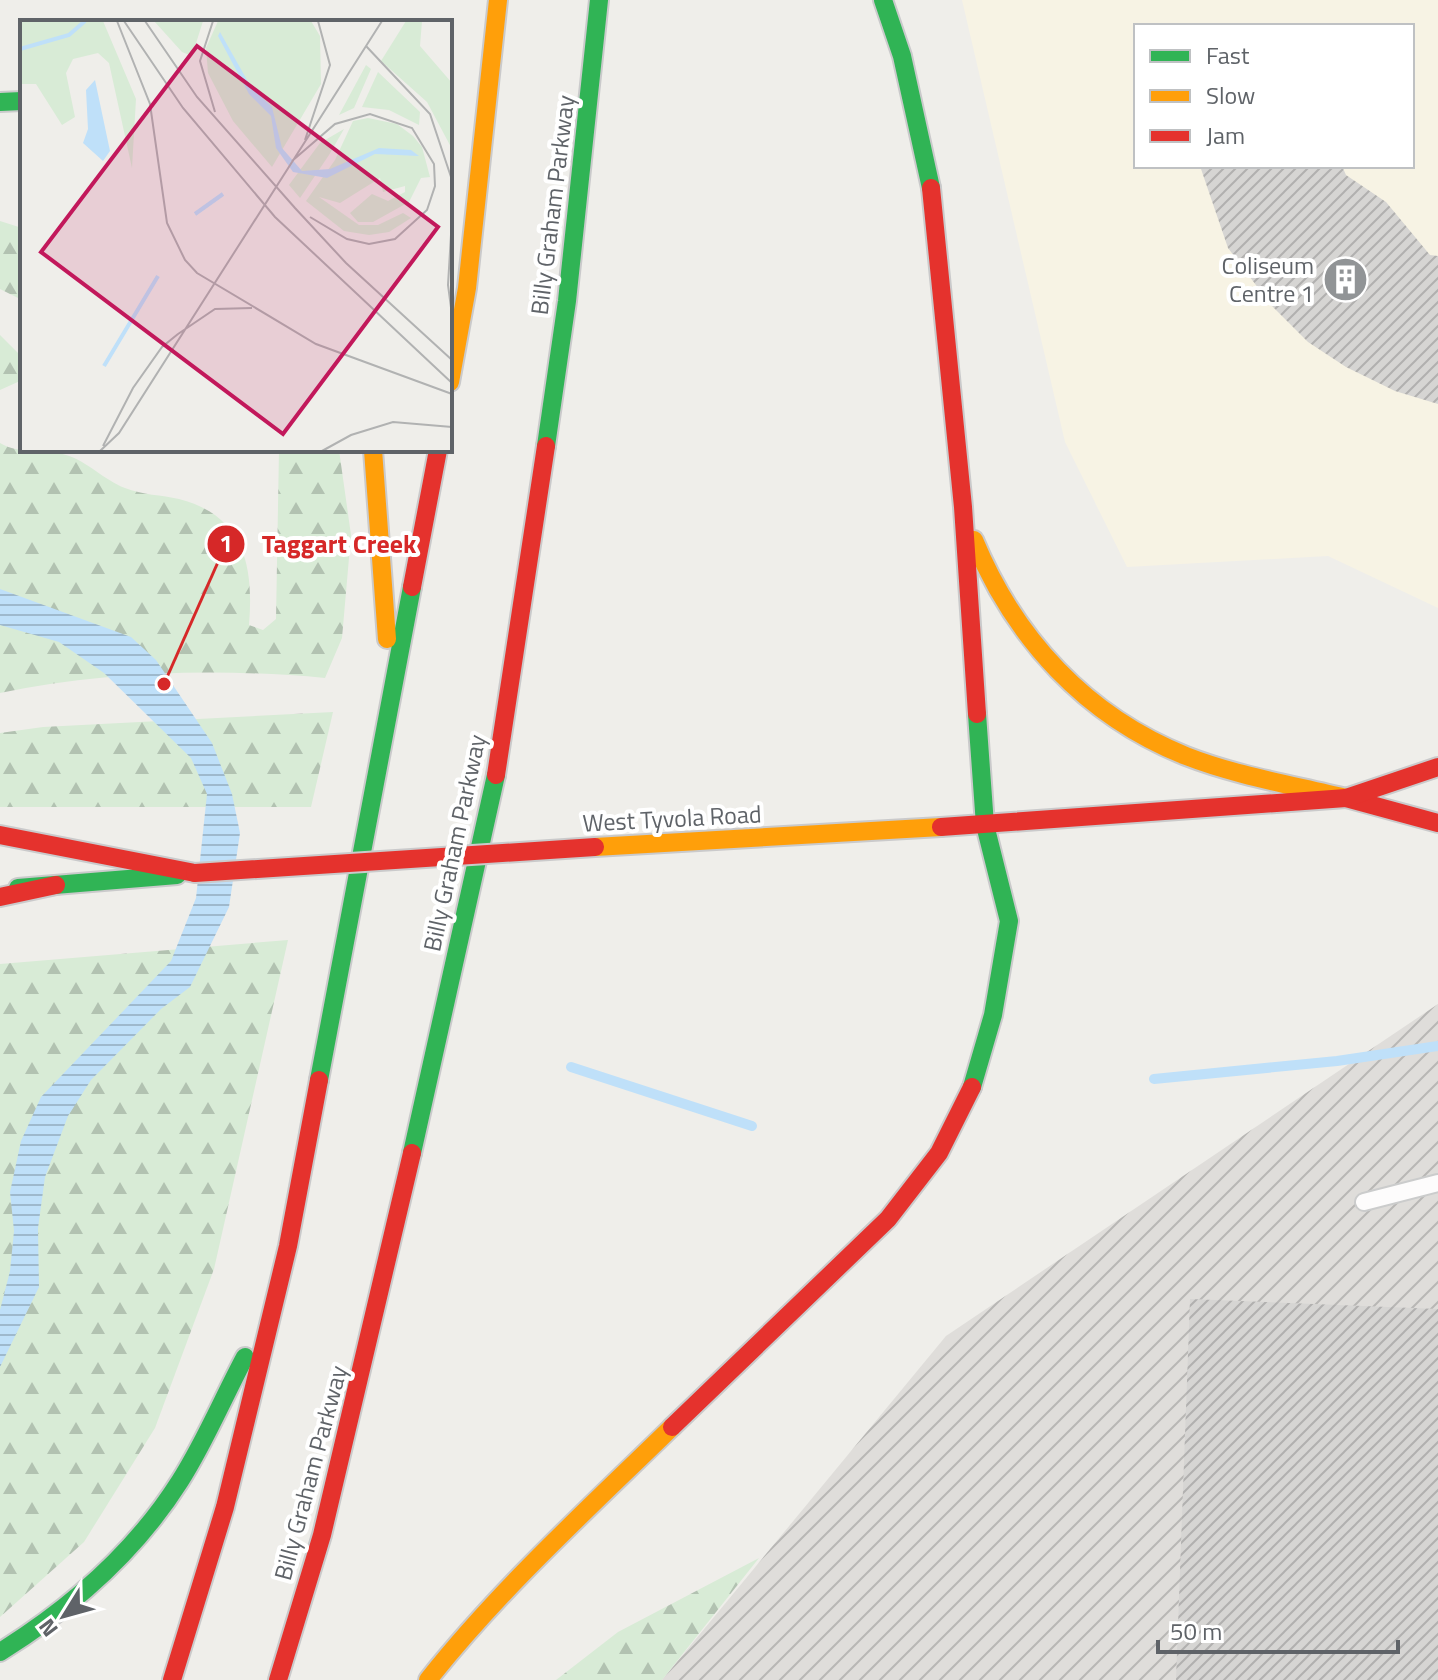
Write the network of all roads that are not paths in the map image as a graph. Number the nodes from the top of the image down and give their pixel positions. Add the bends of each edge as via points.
1 (498, 0) edge
2 (599, 0) edge
3 (883, 0) edge
4 (20, 101) edge
5 (0, 102) edge
6 (452, 371) edge
7 (373, 452) edge
8 (438, 452) edge
9 (963, 507) junction
10 (392, 705) junction
11 (1438, 767) edge
12 (1346, 798) junction
13 (1438, 823) edge
14 (985, 825) junction
15 (0, 835) edge
16 (195, 873) junction
17 (56, 885) junction
18 (0, 889) edge
19 (0, 897) edge
20 (1438, 1183) edge
21 (1364, 1202) dead end
22 (288, 1246) junction
23 (0, 1652) edge
24 (172, 1680) edge
25 (278, 1680) edge
26 (428, 1680) edge

1 - 6 main road via 467,288
2 - 25 main road, Billy Graham Parkway via 567,301 500,757 365,1362 322,1535
3 - 9 main road via 902,56 932,195
4 - 5 main road
7 - 10 main road
8 - 10 main road
9 - 12 main road via 981,561 1008,611 1042,655 1111,716 1186,756
9 - 14 main road
10 - 22 main road
11 - 12 main road, West Tyvola Road
12 - 13 main road, West Tyvola Road
12 - 14 main road, West Tyvola Road
14 - 16 main road, West Tyvola Road, bridge
14 - 26 main road via 1009,921 993,1015 975,1080 939,1153 888,1219 546,1549
15 - 16 main road
16 - 17 main road, West Tyvola Road
17 - 18 main road, West Tyvola Road
17 - 19 main road
20 - 21 lane
22 - 23 main road via 255,1337 159,1511 86,1590
22 - 24 main road via 225,1507

